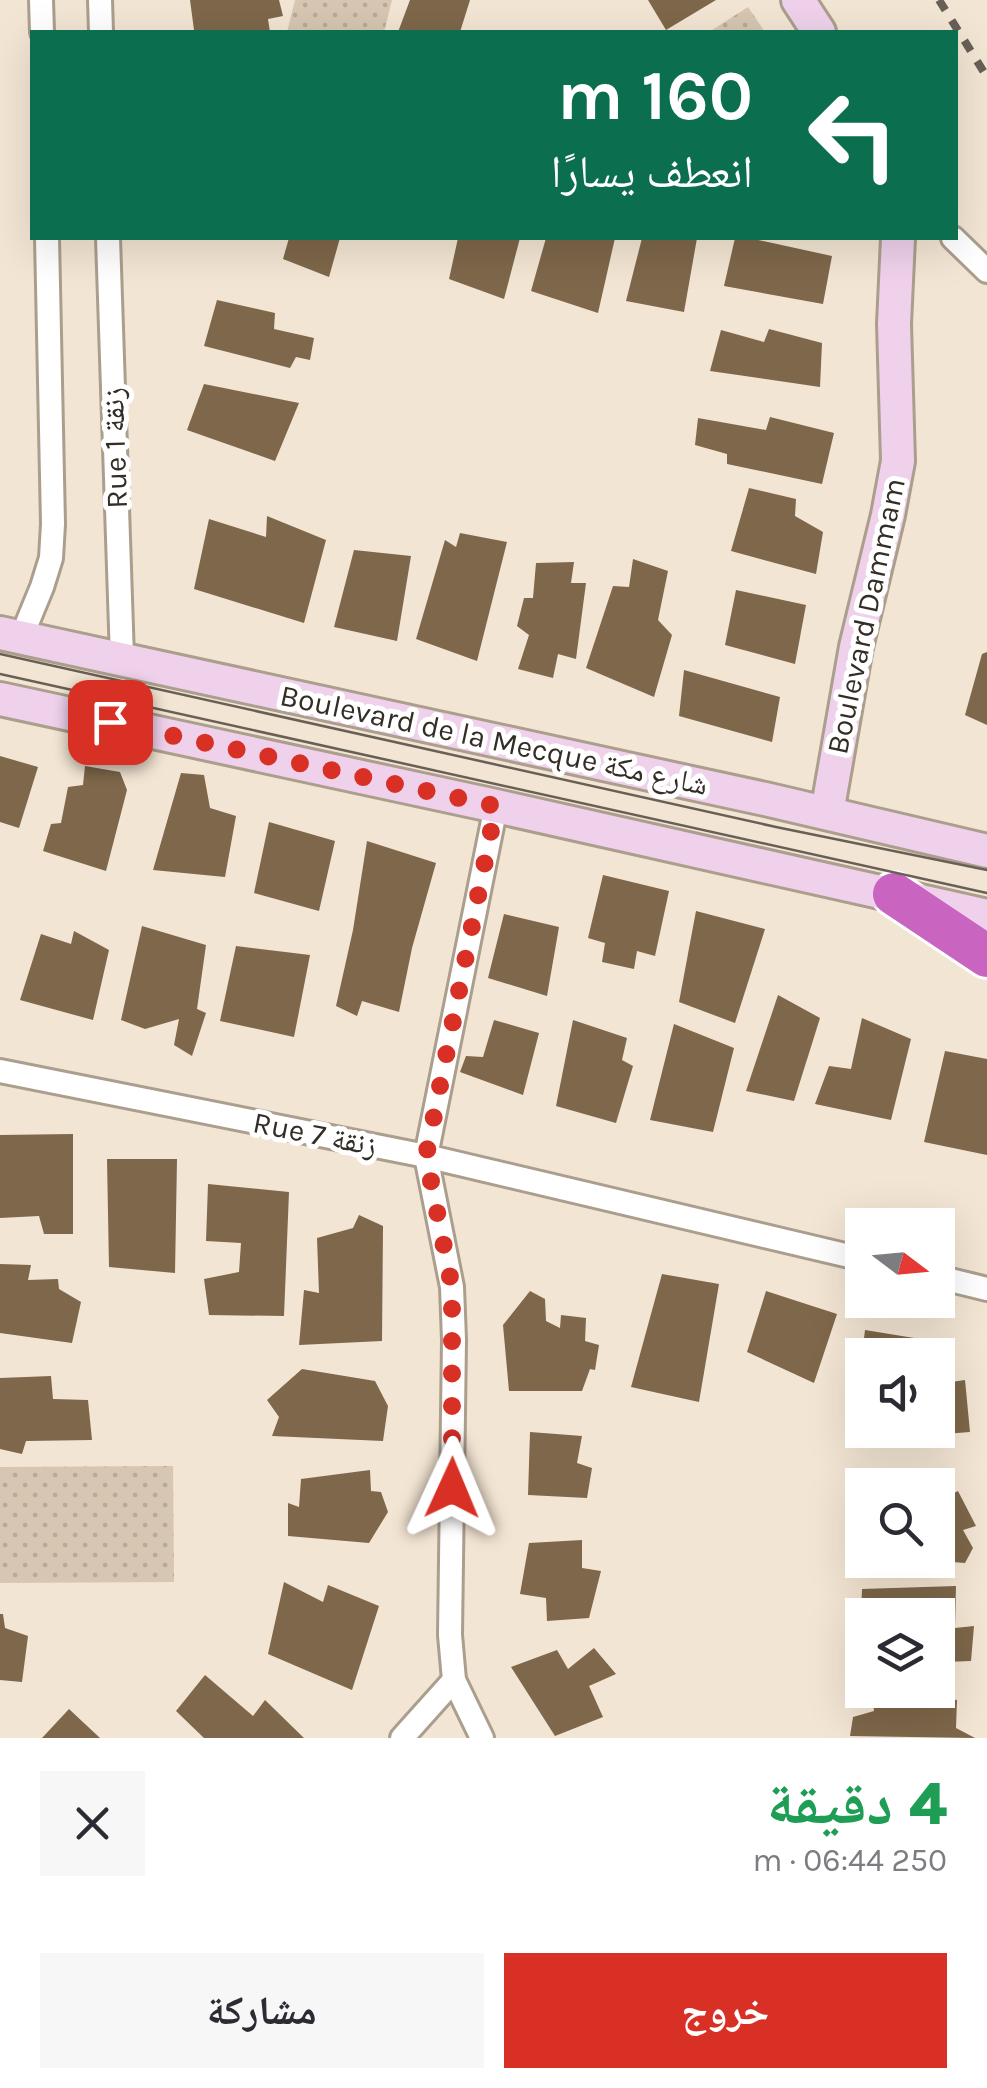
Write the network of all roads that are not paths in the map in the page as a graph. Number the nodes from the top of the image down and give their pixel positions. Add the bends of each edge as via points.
1 (41, 0) edge
2 (100, 0) edge
3 (798, 0) edge
4 (42, 30) edge
5 (102, 30) edge
6 (819, 30) edge
7 (46, 240) edge
8 (108, 240) edge
9 (895, 240) edge
10 (955, 240) edge
11 (987, 270) edge
12 (10, 636) edge
13 (122, 658) junction
14 (0, 699) edge
15 (496, 806) junction
16 (827, 813) junction
17 (987, 851) edge
18 (894, 894) junction
19 (987, 916) edge
20 (987, 956) edge
21 (0, 1071) edge
22 (426, 1156) junction
23 (845, 1256) edge
24 (955, 1281) edge
25 (987, 1289) edge
26 (454, 1680) junction
27 (402, 1738) edge
28 (482, 1738) edge

1 - 4 street
2 - 5 street
3 - 6 main road
7 - 12 street via 51,558 42,588
8 - 13 street, Rue 1 زنقة
9 - 16 main road, Boulevard Dammam via 898,461
10 - 11 street
12 - 13 main road, Boulevard de la Mecque شارع مكة
13 - 16 main road, Boulevard de la Mecque شارع مكة
14 - 15 main road, Boulevard de la Mecque شارع مكة
15 - 18 main road, Boulevard de la Mecque شارع مكة
15 - 22 street
16 - 17 main road, Boulevard de la Mecque شارع مكة
18 - 19 main road, Boulevard de la Mecque شارع مكة
18 - 20 highway
21 - 22 street, Rue 7 زنقة
22 - 23 street, Rue 7 زنقة
22 - 26 street via 452,1287
24 - 25 street
26 - 27 street
26 - 28 street

